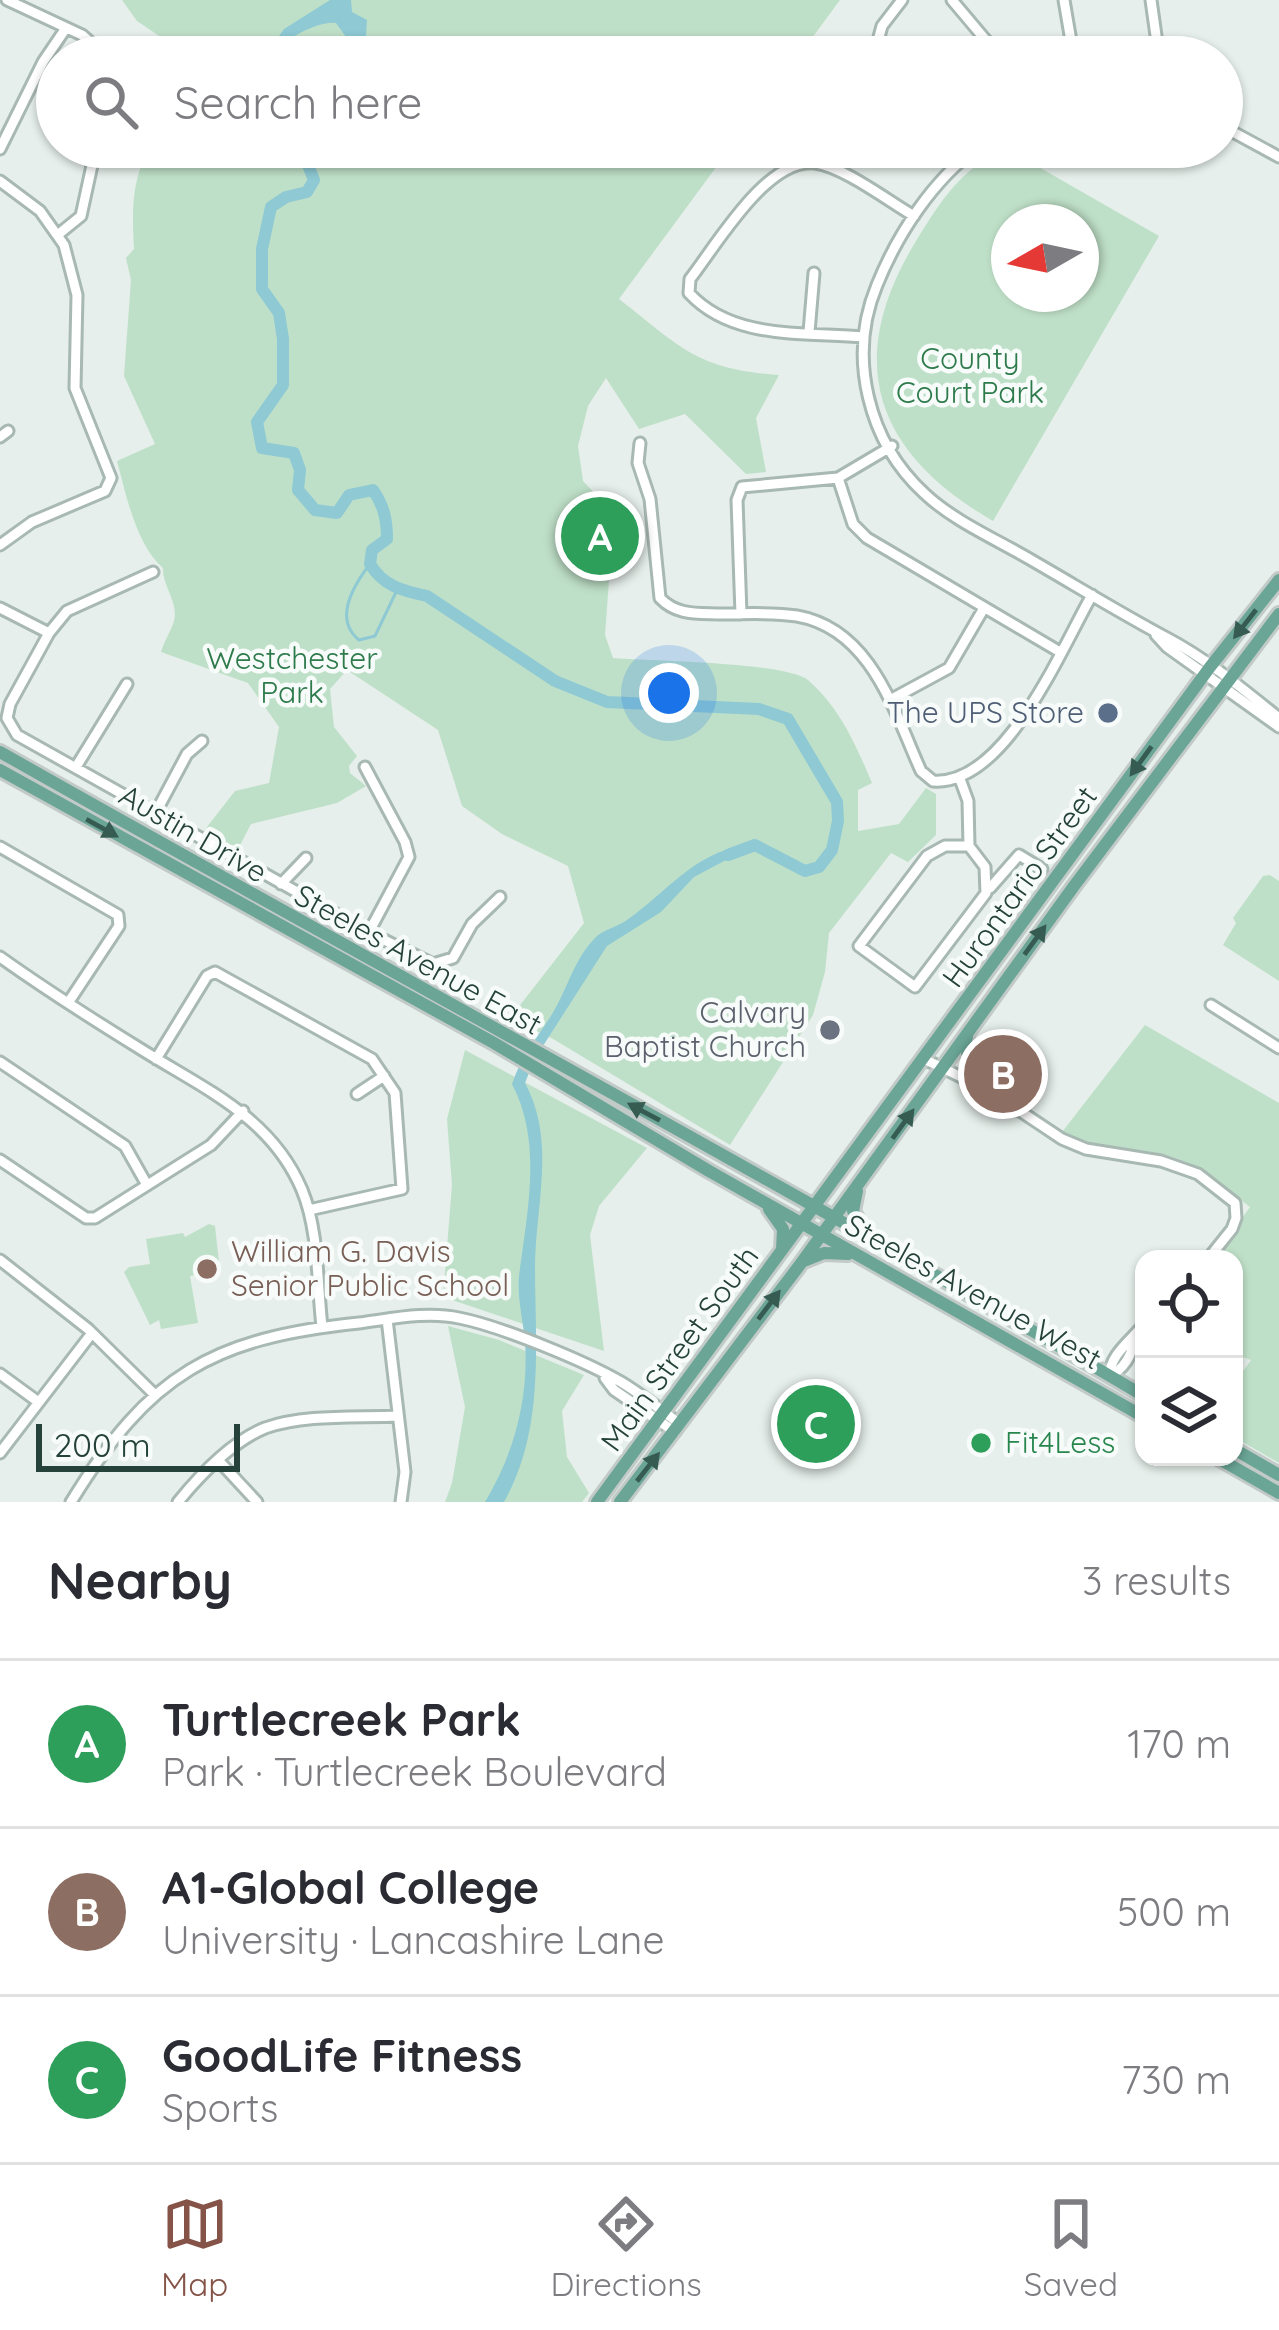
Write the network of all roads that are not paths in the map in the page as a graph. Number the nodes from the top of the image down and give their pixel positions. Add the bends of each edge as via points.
1 (7, 0) edge
2 (902, 0) edge
3 (952, 0) edge
4 (1064, 0) edge
5 (1151, 0) edge
6 (66, 28) junction
7 (61, 36) edge
8 (84, 36) edge
9 (880, 36) edge
10 (982, 36) edge
11 (1070, 36) edge
12 (1156, 36) edge
13 (36, 76) edge
14 (1243, 137) edge
15 (0, 148) edge
16 (1279, 157) edge
17 (91, 168) edge
18 (796, 168) edge
19 (826, 168) edge
20 (953, 168) edge
21 (0, 181) edge
22 (914, 216) junction
23 (60, 233) junction
24 (814, 273) dead end
25 (809, 332) junction
26 (863, 337) junction
27 (640, 443) dead end
28 (890, 448) junction
29 (838, 478) junction
30 (0, 545) edge
31 (153, 572) dead end
32 (1279, 580) edge
33 (1092, 596) junction
34 (0, 608) edge
35 (984, 608) junction
36 (741, 614) junction
37 (1279, 614) edge
38 (49, 633) junction
39 (1060, 652) junction
40 (1208, 671) junction
41 (127, 684) dead end
42 (1225, 684) junction
43 (890, 700) junction
44 (1279, 718) edge
45 (1279, 727) edge
46 (202, 741) dead end
47 (0, 752) edge
48 (76, 767) junction
49 (364, 767) dead end
50 (0, 770) edge
51 (960, 779) junction
52 (156, 812) junction
53 (0, 847) edge
54 (972, 849) junction
55 (306, 858) dead end
56 (1042, 869) dead end
57 (1003, 871) junction
58 (281, 884) junction
59 (986, 893) junction
60 (500, 897) dead end
61 (369, 932) junction
62 (0, 957) edge
63 (68, 1003) junction
64 (1211, 1005) dead end
65 (967, 1035) junction
66 (497, 1038) junction
67 (1279, 1048) edge
68 (156, 1059) junction
69 (924, 1059) junction
70 (0, 1062) edge
71 (944, 1067) junction
72 (557, 1072) junction
73 (384, 1076) junction
74 (990, 1091) junction
75 (357, 1094) dead end
76 (243, 1111) junction
77 (0, 1160) edge
78 (842, 1169) junction
79 (862, 1179) junction
80 (147, 1184) junction
81 (776, 1184) junction
82 (762, 1201) junction
83 (814, 1207) junction
84 (309, 1210) junction
85 (834, 1218) junction
86 (802, 1223) junction
87 (821, 1234) junction
88 (874, 1242) junction
89 (1214, 1250) edge
90 (782, 1251) junction
91 (855, 1254) junction
92 (0, 1260) edge
93 (799, 1266) junction
94 (1002, 1314) junction
95 (971, 1318) junction
96 (387, 1319) junction
97 (322, 1327) junction
98 (722, 1332) junction
99 (92, 1333) junction
100 (1135, 1336) edge
101 (740, 1345) junction
102 (0, 1373) edge
103 (1109, 1376) junction
104 (1135, 1391) edge
105 (1101, 1392) junction
106 (155, 1395) junction
107 (38, 1401) junction
108 (1135, 1412) edge
109 (398, 1416) junction
110 (660, 1416) junction
111 (678, 1428) junction
112 (0, 1454) edge
113 (1243, 1454) edge
114 (219, 1461) junction
115 (1232, 1466) edge
116 (1279, 1475) edge
117 (1279, 1493) edge
118 (71, 1502) edge
119 (178, 1502) edge
120 (257, 1502) edge
121 (401, 1502) edge
122 (597, 1502) edge
123 (620, 1502) edge

1 - 6 street
2 - 9 street
3 - 10 street
4 - 11 street
5 - 12 street
6 - 7 street
6 - 8 street
13 - 15 street
14 - 16 street
17 - 23 street via 81,216
18 - 25 street via 757,190 688,287 724,321
19 - 22 street
20 - 22 street
21 - 23 street
22 - 26 street via 882,272
23 - 30 street via 77,295 75,388 110,483
24 - 25 street
25 - 26 street
26 - 28 street via 869,403
27 - 36 street via 660,598 687,613
28 - 29 street
28 - 33 street via 946,510
29 - 35 street via 853,524 867,538
29 - 36 street via 742,487
31 - 38 street via 73,607
32 -> 40 main road, Hurontario Street
33 - 39 street
33 - 40 street
34 - 38 street
35 - 39 street
35 - 43 street via 949,668
36 - 43 street via 800,617 836,630
37 - 42 main road, Hurontario Street
38 - 48 street, Austin Drive via 7,718 17,735
39 - 51 street via 1002,748
40 - 42 street
40 -> 69 main road, Hurontario Street
41 - 48 street
42 - 44 street
42 - 45 street
65 -> 42 main road, Hurontario Street
43 - 51 street via 925,776
46 - 52 street
47 - 66 main road, Steeles Avenue East
48 - 52 street, Austin Drive
49 - 61 street via 410,857
50 -> 66 main road, Steeles Avenue East
51 - 54 street
52 - 58 street, Austin Drive
53 - 63 street via 118,914 119,926
54 - 57 street
54 - 59 street via 986,867
54 - 59 street via 945,846 927,856 859,946 915,987
55 - 58 street
56 - 57 street via 1019,855
57 - 59 street
58 - 61 street, Austin Drive
60 - 61 street, Austin Drive via 441,964
62 - 63 street
63 - 68 street
64 - 67 street
65 - 71 main road, Hurontario Street
65 - 74 main road via 964,1048
66 - 72 main road, Steeles Avenue East
68 - 73 street via 215,971 371,1059
68 - 76 street
69 - 71 street
69 - 78 main road, Hurontario Street
70 - 80 street via 125,1145
71 - 74 street
79 -> 71 main road, Hurontario Street
81 -> 72 main road, Steeles Avenue East
72 - 82 main road, Steeles Avenue East
73 - 75 street
73 - 84 street via 395,1093 402,1189
74 - 89 street via 1062,1139 1161,1161 1222,1191 1235,1202 1237,1218
76 - 80 street via 211,1144
76 - 84 street via 300,1185
77 - 80 street via 86,1218
78 - 81 main road via 812,1190
78 - 83 main road, Hurontario Street
79 - 85 main road, Hurontario Street
79 - 88 main road via 853,1211
81 - 83 main road, Steeles Avenue East
82 - 86 main road, Steeles Avenue East
82 - 90 main road via 780,1222
83 - 85 main road, Steeles Avenue West
83 - 86 main road, Hurontario Street
84 - 97 street
85 - 87 main road, Hurontario Street
85 - 88 main road, Steeles Avenue West
86 - 87 main road, Steeles Avenue West
86 - 90 main road, Main Street South
87 - 91 main road, Steeles Avenue West
87 - 93 main road, Main Street South
88 - 94 main road, Steeles Avenue West
90 - 98 main road, Main Street South
91 - 93 main road via 824,1253
91 - 95 main road, Steeles Avenue West
92 - 99 street
101 -> 93 main road, Main Street South
94 - 95 main road
94 - 103 main road, Steeles Avenue West
95 - 105 main road, Steeles Avenue West
96 - 97 street
96 - 109 street
96 - 110 street via 457,1317 511,1335 602,1373 614,1390
97 - 106 street via 231,1347
98 - 101 main road
98 - 110 main road, Main Street South
99 - 106 street
99 - 107 street
100 - 103 street
101 - 111 main road, Main Street South
102 - 107 street
103 - 104 main road, Steeles Avenue West
103 - 105 main road
105 - 108 main road, Steeles Avenue West
106 - 118 street
107 - 112 street
109 - 114 street via 265,1428
109 - 121 street
110 - 111 street
110 - 122 main road, Main Street South
123 -> 111 main road, Main Street South
113 - 116 main road
114 - 119 street
114 - 120 street
115 - 117 main road

